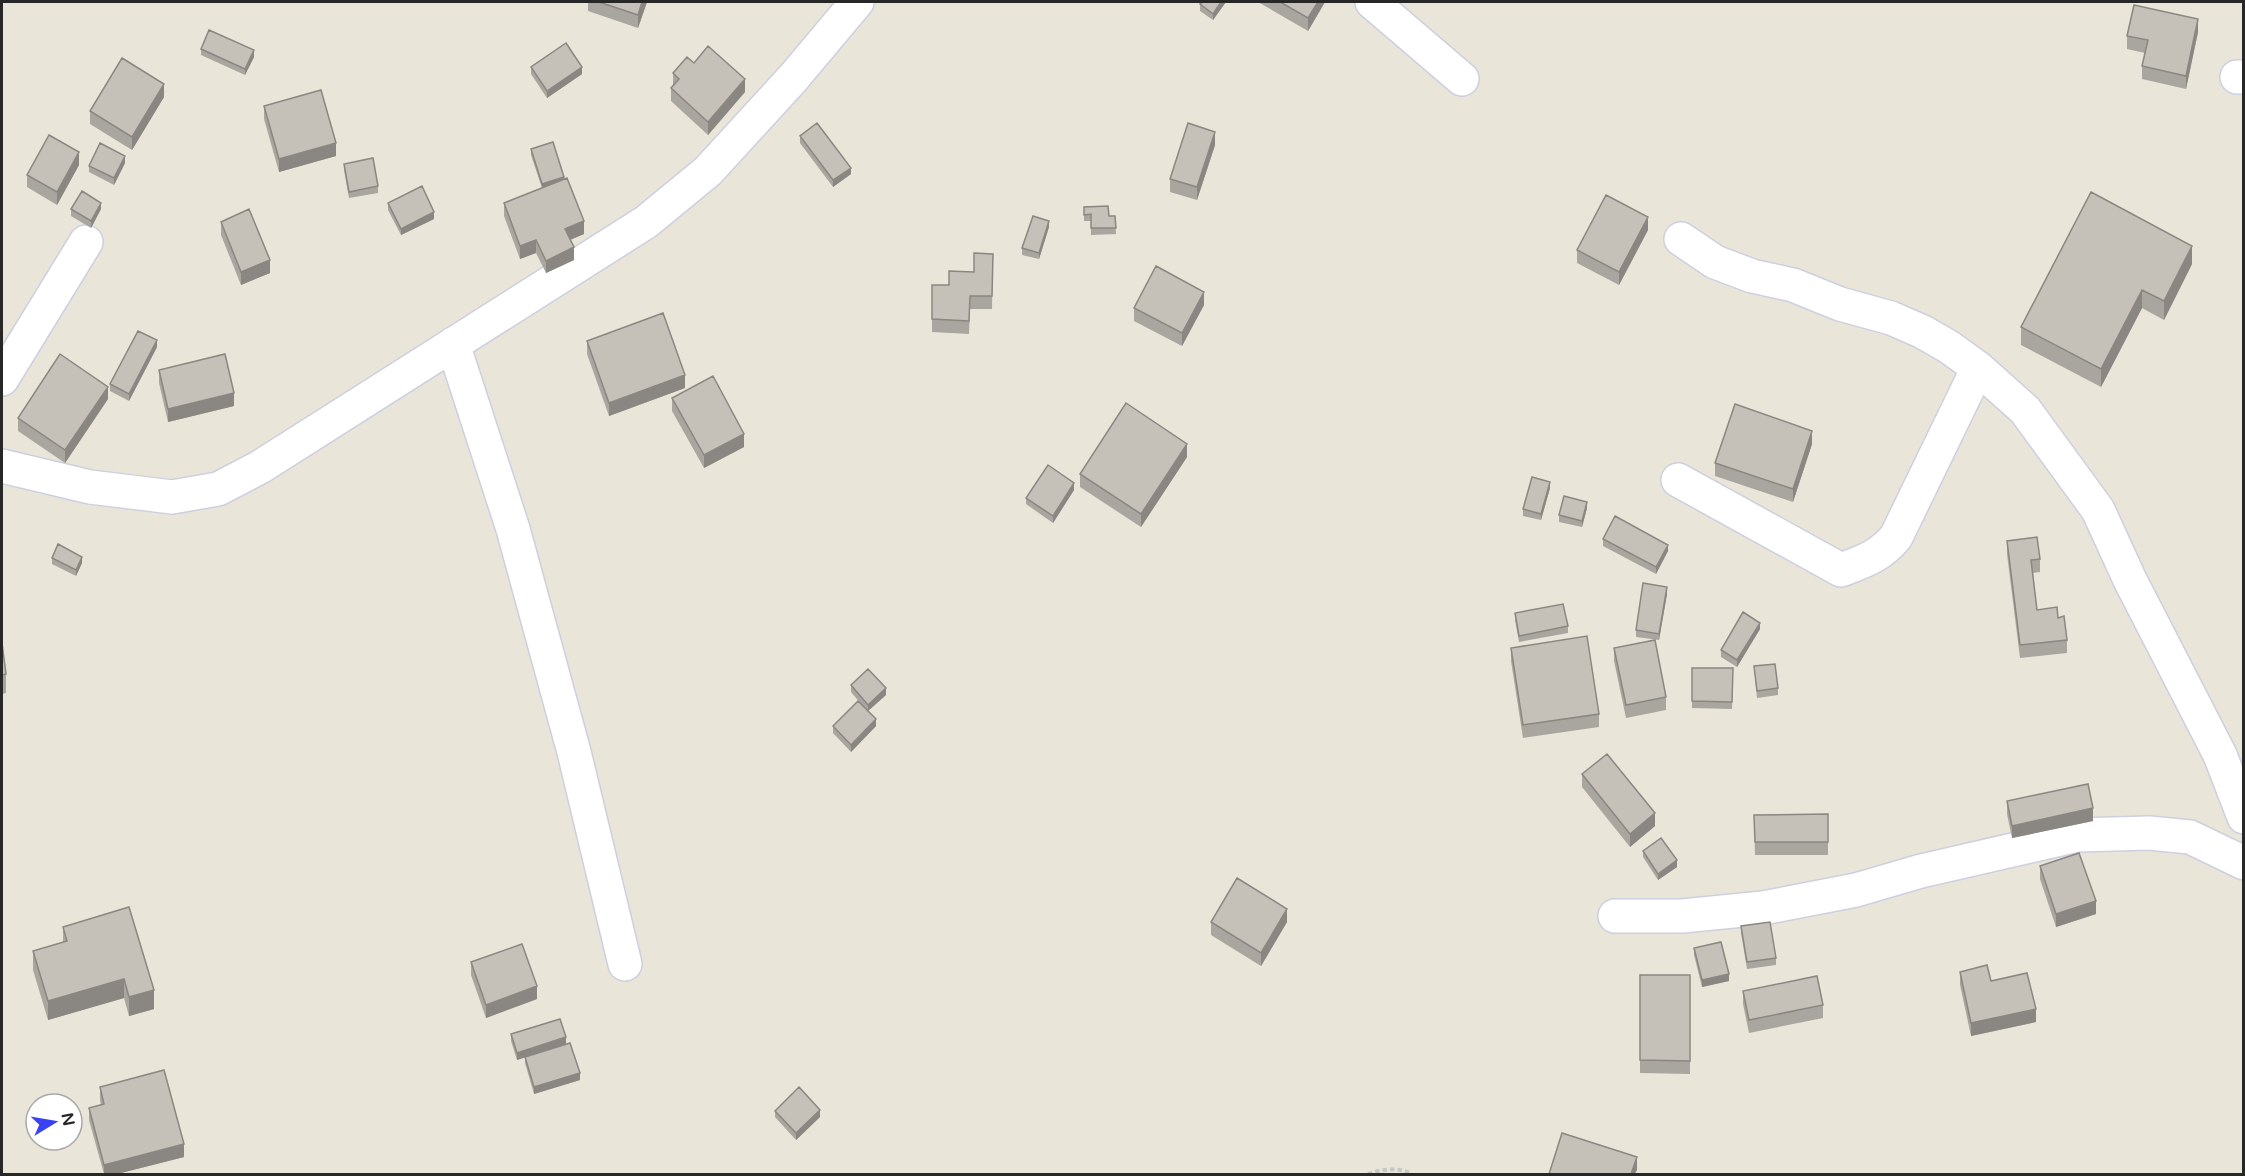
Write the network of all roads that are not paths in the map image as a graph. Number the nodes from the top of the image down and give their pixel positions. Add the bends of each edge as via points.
1 (857, 2) edge
2 (1372, 2) edge
3 (1462, 78) dead end
4 (1681, 239) dead end
5 (86, 242) dead end
6 (453, 344) junction
7 (1978, 368) junction
8 (2, 379) edge
9 (2, 466) edge
10 (1678, 480) dead end
11 (2244, 817) edge
12 (2244, 862) edge
13 (1614, 916) dead end
14 (625, 964) dead end

1 - 6 street via 701,177 646,222
2 - 3 street
4 - 7 street via 1715,262 1752,276 1793,285 1840,304 1891,318 1949,347
5 - 8 street
6 - 9 street via 260,467 218,489 172,497 90,486
6 - 14 street via 513,528 577,764
7 - 10 street via 1896,537 1874,558 1841,570
7 - 11 street via 2025,410 2098,510 2220,755
12 - 13 street via 2190,837 2149,832 2078,835 1856,890 1763,908 1682,916

